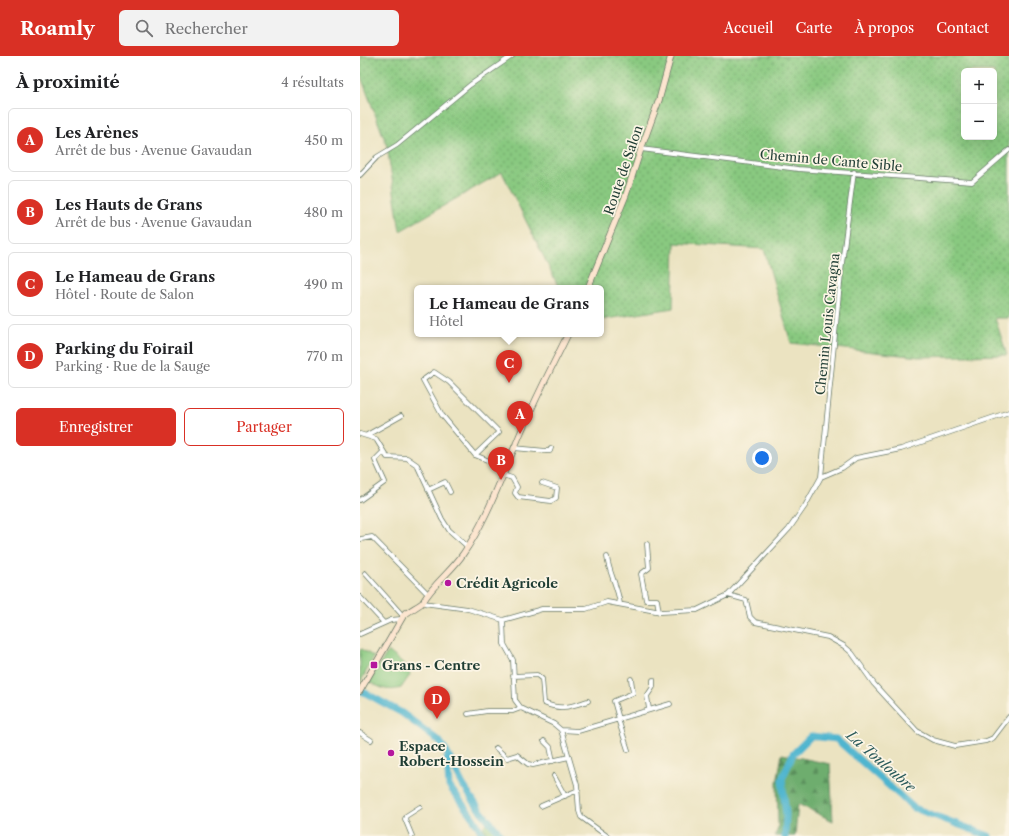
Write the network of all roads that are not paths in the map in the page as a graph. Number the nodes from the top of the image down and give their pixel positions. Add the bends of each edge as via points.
1 (512, 56) edge
2 (671, 56) edge
3 (641, 149) junction
4 (1009, 150) edge
5 (854, 172) junction
6 (360, 175) edge
7 (589, 285) edge
8 (567, 337) edge
9 (1009, 412) edge
10 (401, 416) dead end
11 (360, 434) edge
12 (365, 436) junction
13 (514, 448) junction
14 (551, 448) dead end
15 (383, 452) junction
16 (475, 455) junction
17 (506, 468) junction
18 (503, 474) junction
19 (820, 477) junction
20 (542, 483) dead end
21 (428, 490) junction
22 (450, 492) dead end
23 (360, 500) edge
24 (361, 539) edge
25 (647, 544) dead end
26 (468, 547) junction
27 (607, 557) dead end
28 (365, 573) dead end
29 (438, 583) junction
30 (426, 592) junction
31 (728, 595) junction
32 (360, 597) edge
33 (420, 601) junction
34 (620, 604) junction
35 (659, 612) junction
36 (402, 618) junction
37 (503, 620) junction
38 (384, 623) junction
39 (360, 634) edge
40 (513, 676) junction
41 (631, 679) dead end
42 (653, 680) dead end
43 (362, 688) edge
44 (588, 701) dead end
45 (670, 704) dead end
46 (521, 708) junction
47 (649, 709) junction
48 (468, 714) dead end
49 (1009, 717) edge
50 (618, 719) junction
51 (561, 730) junction
52 (360, 733) edge
53 (371, 740) dead end
54 (544, 741) dead end
55 (496, 748) dead end
56 (628, 750) dead end
57 (569, 757) junction
58 (553, 761) junction
59 (554, 776) dead end
60 (578, 790) junction
61 (565, 796) junction
62 (541, 806) dead end
63 (420, 807) dead end
64 (412, 836) edge
65 (607, 836) edge

1 - 6 street via 470,85 397,145 377,157
2 - 3 street, Route de Salon via 659,100
3 - 5 street, Chemin de Cante Sible via 760,164
3 - 7 street, Route de Salon via 619,216
4 - 5 street, Chemin de Cante Sible via 972,182
5 - 19 street, Chemin Louis Cavagna
8 - 13 street
9 - 19 street via 901,449 856,458 842,468
10 - 12 street
11 - 12 street
12 - 15 street via 376,439
13 - 14 street via 546,451 550,451
13 - 17 street
15 - 21 street via 387,457 410,459 417,465
15 - 23 street via 375,460 385,482
16 - 16 street via 499,432 449,382 434,372 423,380 442,415
16 - 17 street
17 - 18 street
18 - 20 street via 515,482 518,497 551,501 556,498 557,488
18 - 26 street
19 - 31 street, Chemin Louis Cavagna via 806,506 789,529
21 - 22 street via 445,482
21 - 26 street via 449,530
24 - 30 street via 372,537
25 - 35 street via 649,568 641,574 646,600 657,600
26 - 29 street
27 - 34 street
28 - 36 street
29 - 30 street
29 - 33 street
30 - 33 street
31 - 35 street via 698,610
31 - 49 street via 746,600 750,617 755,622 828,637 844,646 874,684 918,731 933,740 955,746 993,738
32 - 38 street
33 - 36 street
33 - 37 street via 468,609
34 - 35 street
34 - 37 street via 607,602 586,608 542,609
36 - 38 street
36 - 43 street
37 - 40 street via 504,644 513,660
38 - 39 street
40 - 44 street via 537,675 542,679 544,703 554,708
40 - 46 street via 515,700
41 - 50 street via 633,693 614,701
42 - 47 street via 653,687 647,696
45 - 47 street
46 - 48 street via 513,711
46 - 51 street
47 - 50 street
50 - 51 street via 578,731
50 - 56 street
51 - 57 street
52 - 53 street
54 - 58 street via 550,746
55 - 58 street via 507,758 517,755 532,764
57 - 58 street
57 - 60 street
59 - 61 street
60 - 61 street
60 - 65 street via 581,817
61 - 62 street
63 - 64 street via 405,819

